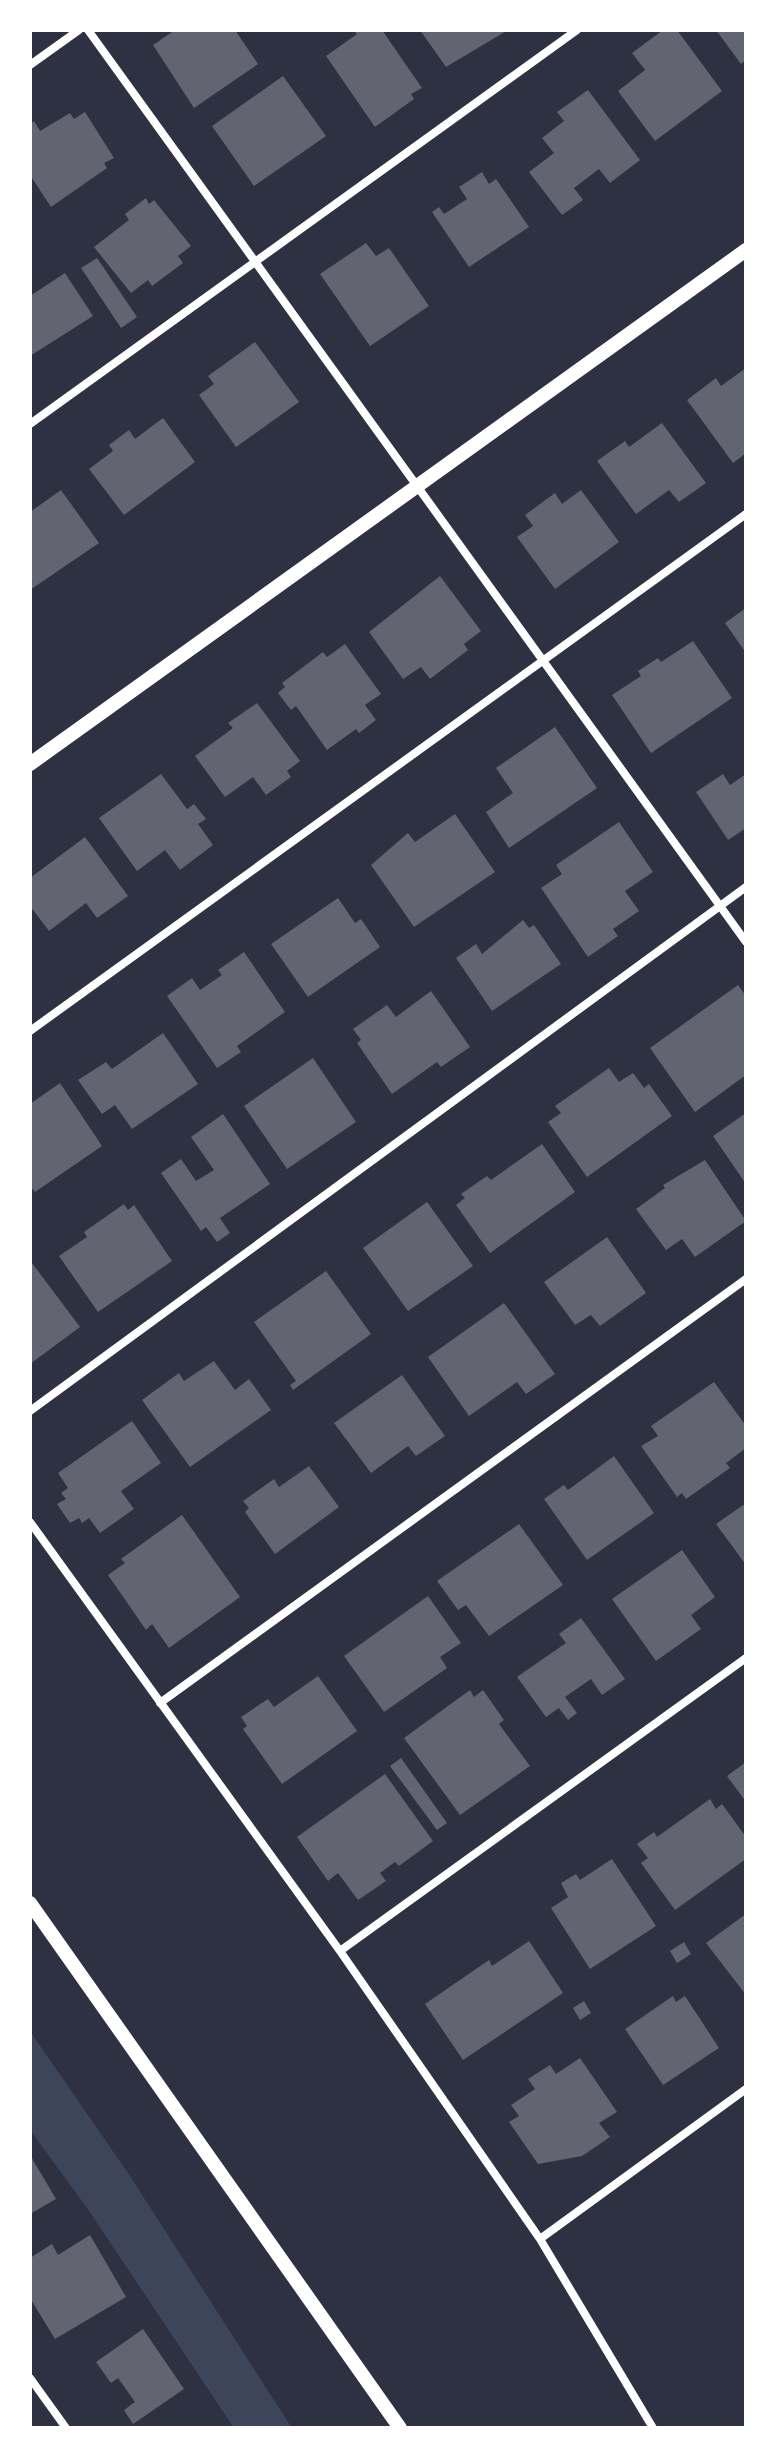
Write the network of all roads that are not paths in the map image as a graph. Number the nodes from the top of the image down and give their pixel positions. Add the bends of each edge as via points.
1 (79, 30) edge
2 (88, 30) edge
3 (577, 30) edge
4 (30, 65) edge
5 (746, 250) edge
6 (255, 262) junction
7 (30, 424) edge
8 (417, 486) junction
9 (746, 514) edge
10 (543, 661) junction
11 (30, 764) edge
12 (746, 887) edge
13 (720, 906) junction
14 (746, 942) edge
15 (30, 1031) edge
16 (746, 1279) edge
17 (30, 1411) edge
18 (30, 1522) edge
19 (746, 1658) edge
20 (160, 1703) junction
21 (30, 1903) edge
22 (340, 1951) junction
23 (746, 2089) edge
24 (540, 2239) junction
25 (30, 2378) edge
26 (64, 2427) edge
27 (400, 2428) edge
28 (653, 2428) edge

1 - 4 street
2 - 6 street
3 - 6 street
5 - 8 street
6 - 7 street
6 - 8 street
8 - 10 street
8 - 11 street
9 - 10 street
10 - 13 street
10 - 15 street
12 - 13 street
13 - 14 street
13 - 17 street
16 - 20 street
18 - 20 street
19 - 22 street
20 - 22 street
21 - 27 street
22 - 24 street
23 - 24 street
24 - 28 street
25 - 26 street

